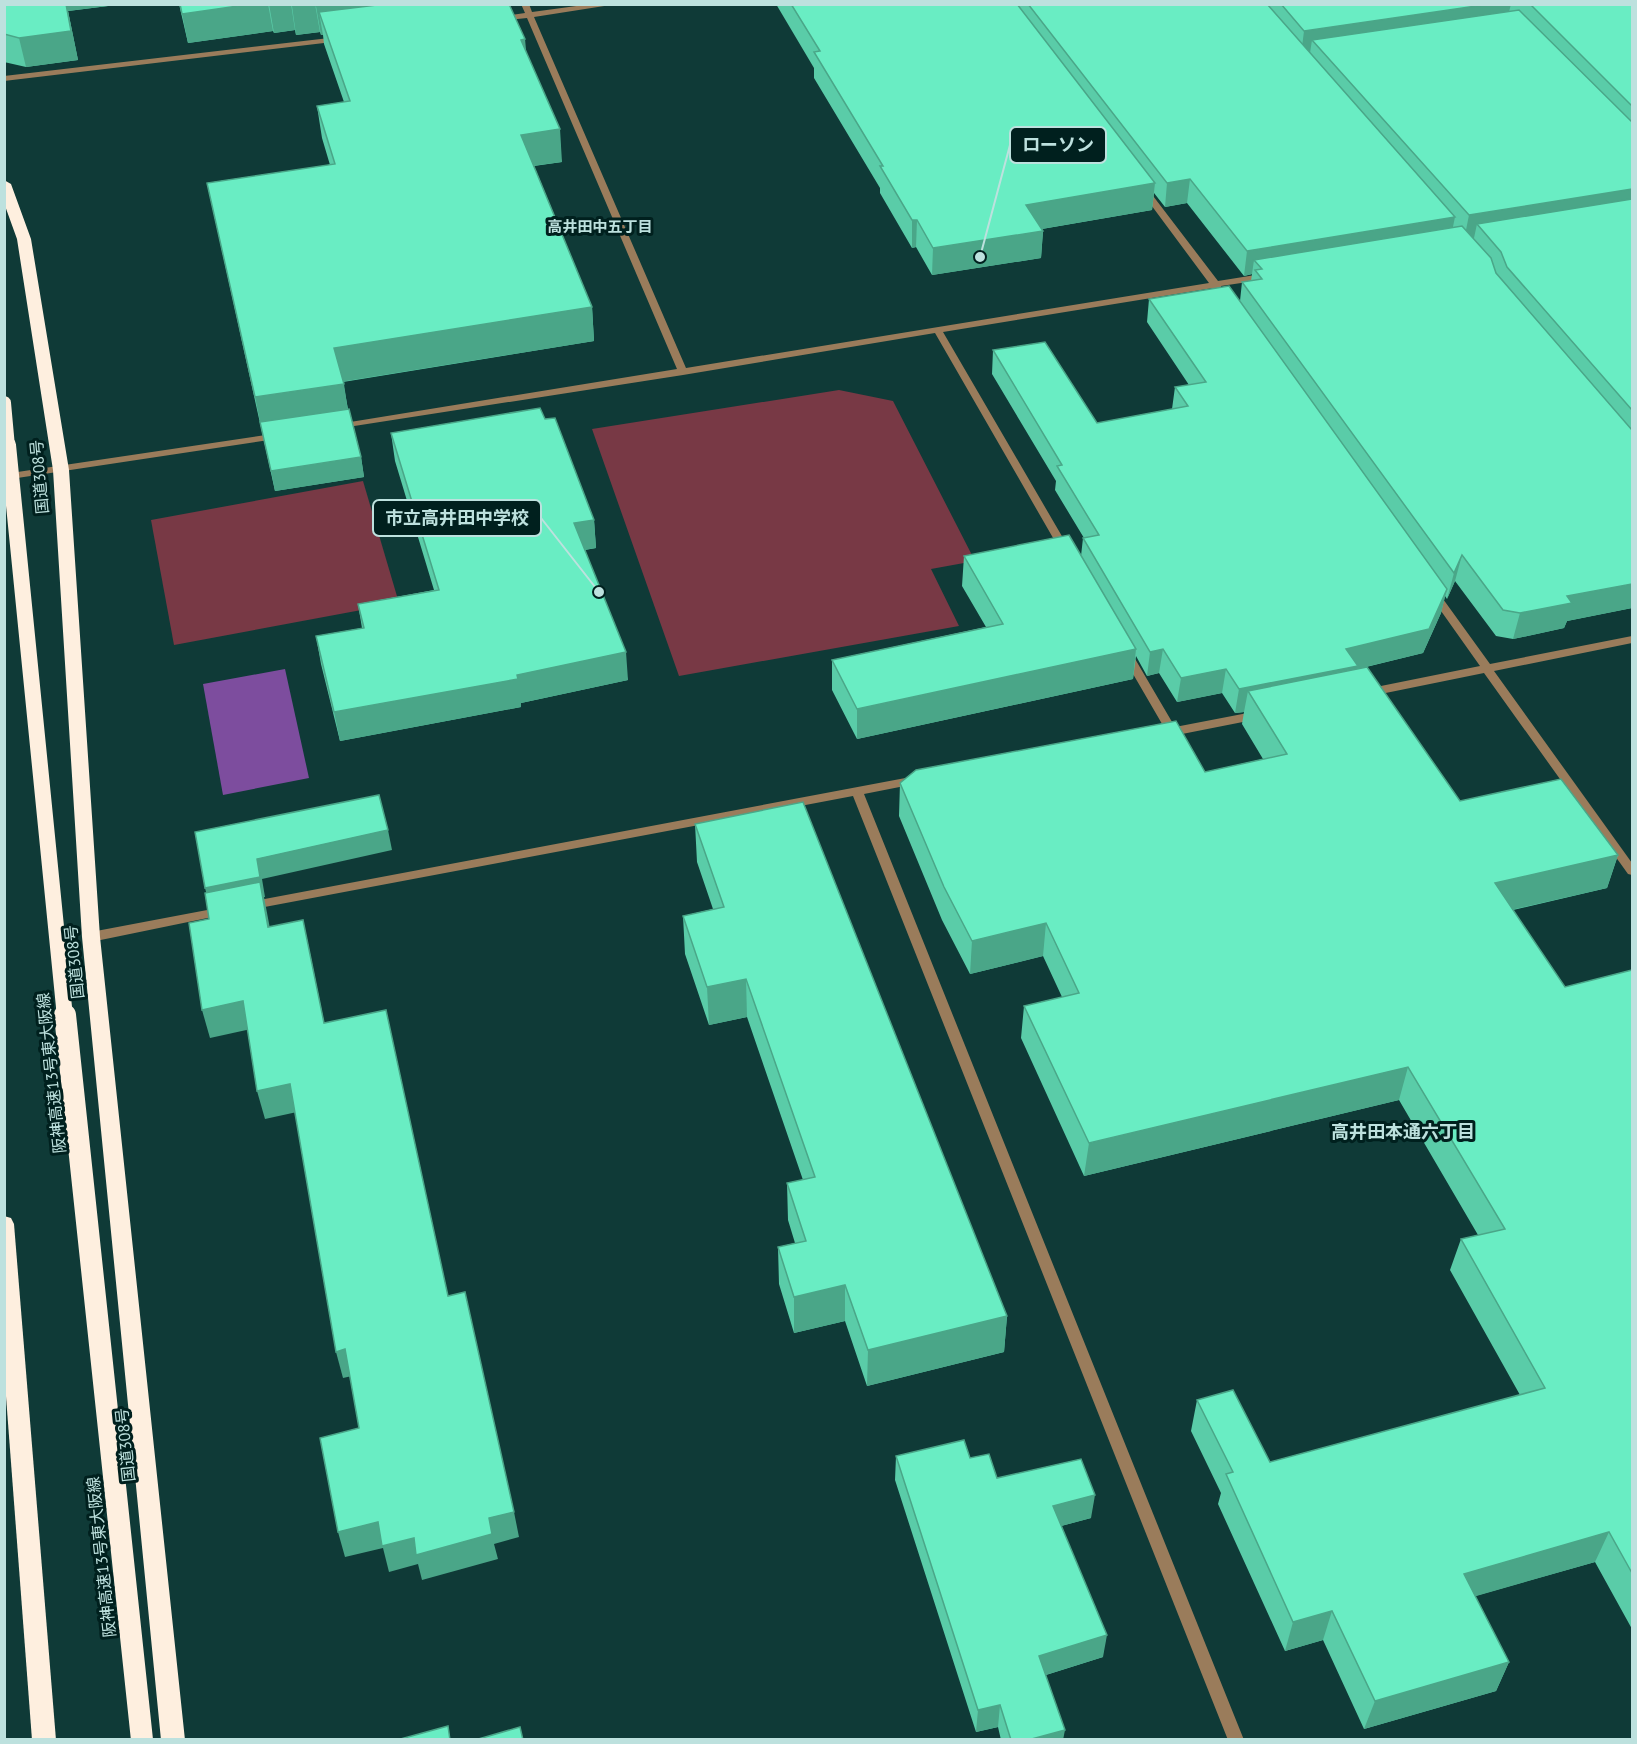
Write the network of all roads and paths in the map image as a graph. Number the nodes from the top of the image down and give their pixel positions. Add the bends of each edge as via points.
1 (525, 4) edge
2 (613, 4) edge
3 (530, 15) junction
4 (494, 20) edge
5 (351, 37) edge
6 (4, 79) edge
7 (1137, 182) edge
8 (4, 184) edge
9 (1274, 275) edge
10 (1216, 284) junction
11 (1222, 294) edge
12 (937, 329) junction
13 (683, 372) junction
14 (4, 403) edge
15 (332, 428) edge
16 (285, 435) edge
17 (60, 471) junction
18 (4, 477) edge
19 (1069, 556) edge
20 (1426, 582) edge
21 (1632, 639) edge
22 (1124, 650) edge
23 (1487, 669) junction
24 (1359, 695) edge
25 (1265, 713) edge
26 (1172, 732) junction
27 (1149, 736) edge
28 (927, 778) edge
29 (857, 791) junction
30 (1632, 871) edge
31 (91, 936) junction
32 (4, 1224) edge
33 (44, 1740) edge
34 (141, 1740) edge
35 (174, 1740) edge
36 (1236, 1740) edge

1 - 3 street
2 - 3 street
3 - 4 street
3 - 13 street
5 - 6 street
7 - 10 street
8 - 17 highway, 国道308号 via 24,239
9 - 10 street
10 - 11 street
10 - 12 street
12 - 13 street
12 - 19 street
13 - 15 street
14 - 34 highway, 阪神高速13号東大阪線, bridge
16 - 17 street
17 - 18 street
17 - 31 highway, 国道308号
20 - 23 street
21 - 23 street
22 - 26 street
23 - 24 street
23 - 30 street
25 - 26 street
26 - 27 street
28 - 29 street
29 - 31 street
29 - 36 street
31 - 35 highway, 国道308号
32 - 33 highway

